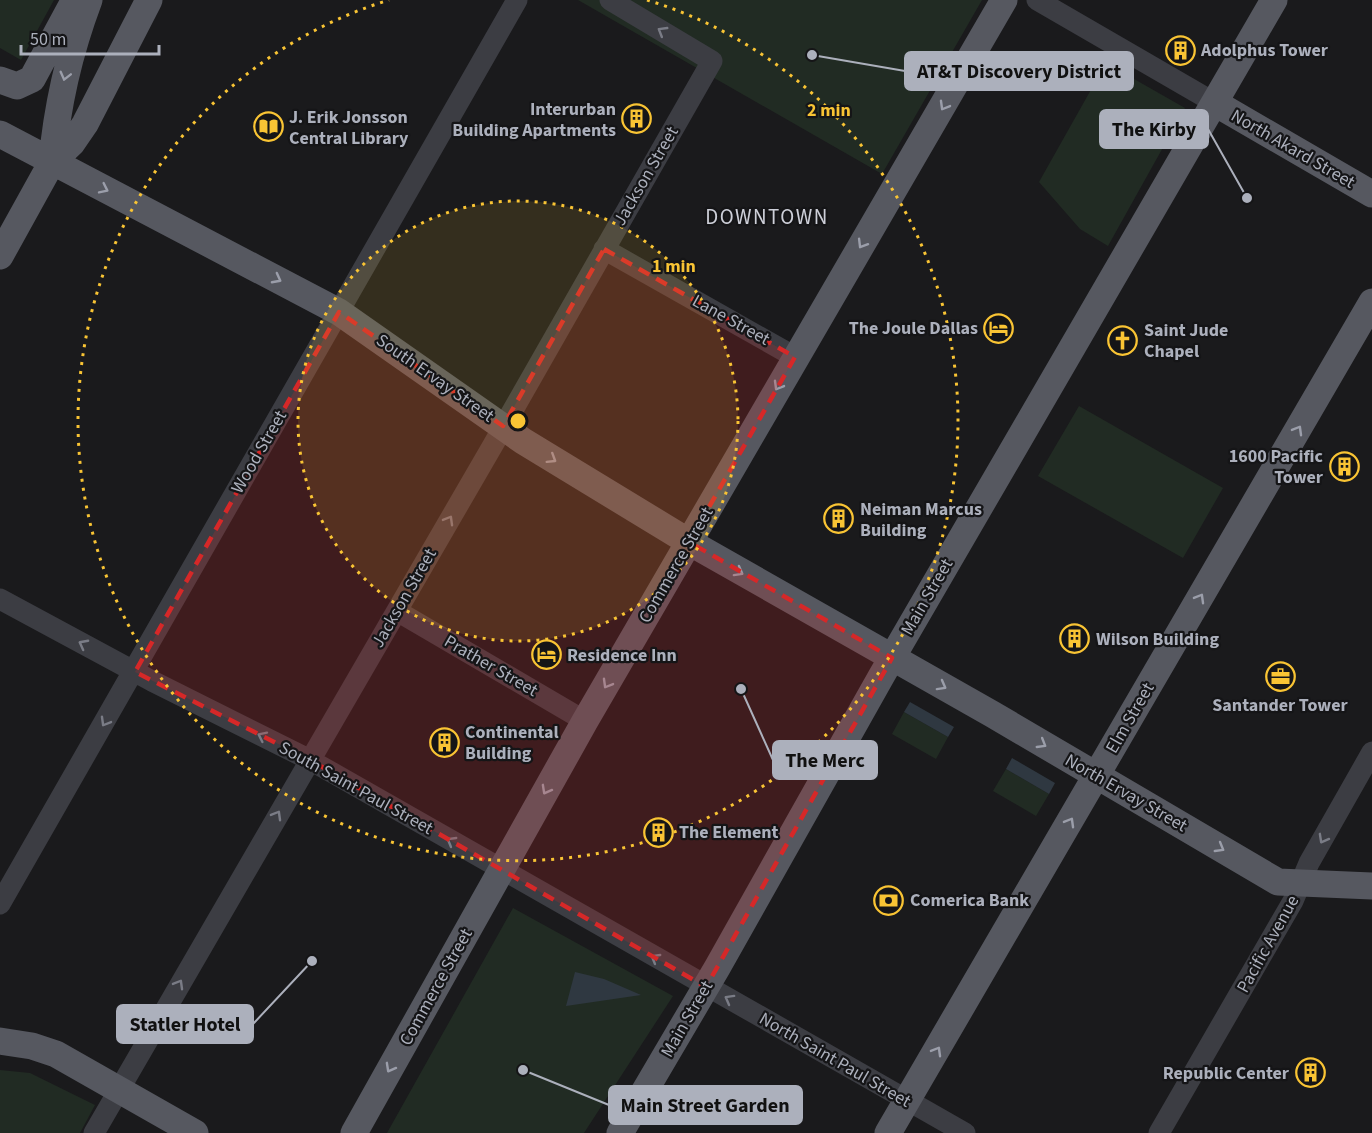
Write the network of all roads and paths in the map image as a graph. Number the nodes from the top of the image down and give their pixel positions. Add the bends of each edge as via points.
1 (75, 0) edge
2 (89, 0) edge
3 (149, 0) edge
4 (517, 0) edge
5 (610, 0) edge
6 (1004, 0) edge
7 (1037, 0) edge
8 (1274, 0) edge
9 (0, 80) edge
10 (1215, 103) junction
11 (0, 134) edge
12 (51, 162) junction
13 (1372, 194) edge
14 (604, 249) junction
15 (0, 256) edge
16 (1372, 302) edge
17 (339, 312) junction
18 (795, 357) junction
19 (503, 426) junction
20 (689, 542) junction
21 (0, 599) edge
22 (396, 610) junction
23 (892, 658) junction
24 (135, 672) junction
25 (585, 721) junction
26 (1372, 752) edge
27 (310, 760) junction
28 (1096, 776) junction
29 (501, 871) junction
30 (1301, 883) junction
31 (1372, 886) edge
32 (0, 904) edge
33 (706, 987) junction
34 (0, 1041) edge
35 (118, 1089) junction
36 (907, 1101) junction
37 (94, 1133) edge
38 (195, 1133) edge
39 (354, 1133) edge
40 (620, 1133) edge
41 (888, 1133) edge
42 (964, 1133) edge
43 (1159, 1133) edge

1 - 9 main road via 32,79 17,86
2 -> 12 main road via 76,34 56,114
3 - 12 main road via 85,124
4 - 17 street, Wood Street
14 -> 5 street, Jackson Street via 712,61
6 -> 18 main road, Commerce Street
7 - 10 street
8 - 10 main road, Main Street
10 - 13 main road, North Akard Street
10 - 23 main road, Main Street
11 - 12 main road, South Ervay Street
12 - 15 main road
12 -> 17 main road, South Ervay Street
14 - 18 street, Lane Street
14 - 19 street, Jackson Street
28 -> 16 main road, Elm Street
17 - 19 main road, South Ervay Street
17 - 24 street, Wood Street
18 -> 20 main road, Commerce Street
19 -> 20 main road, South Ervay Street
22 -> 19 street, Jackson Street
20 -> 23 main road, South Ervay Street
20 -> 25 main road, Commerce Street
24 -> 21 street, South Saint Paul Street
22 - 25 street, Prather Street
22 - 27 street, Jackson Street
23 -> 28 main road, North Ervay Street
23 - 33 main road, Main Street
27 -> 24 street, South Saint Paul Street
24 -> 32 street, Wood Street
25 -> 29 main road, Commerce Street
26 -> 30 street, Pacific Avenue
29 -> 27 street, South Saint Paul Street
35 -> 27 street, Jackson Street
28 -> 30 main road, North Ervay Street via 1278,882
36 -> 28 main road, Elm Street
33 -> 29 street, South Saint Paul Street
29 -> 39 main road, Commerce Street
30 - 31 main road, North Ervay Street
30 - 43 street, Pacific Avenue
36 -> 33 street, North Saint Paul Street
33 - 40 main road, Main Street
34 - 35 main road via 49,1052
35 - 37 street, Jackson Street
35 - 38 main road
36 - 41 main road, Elm Street
36 - 42 street, North Saint Paul Street

